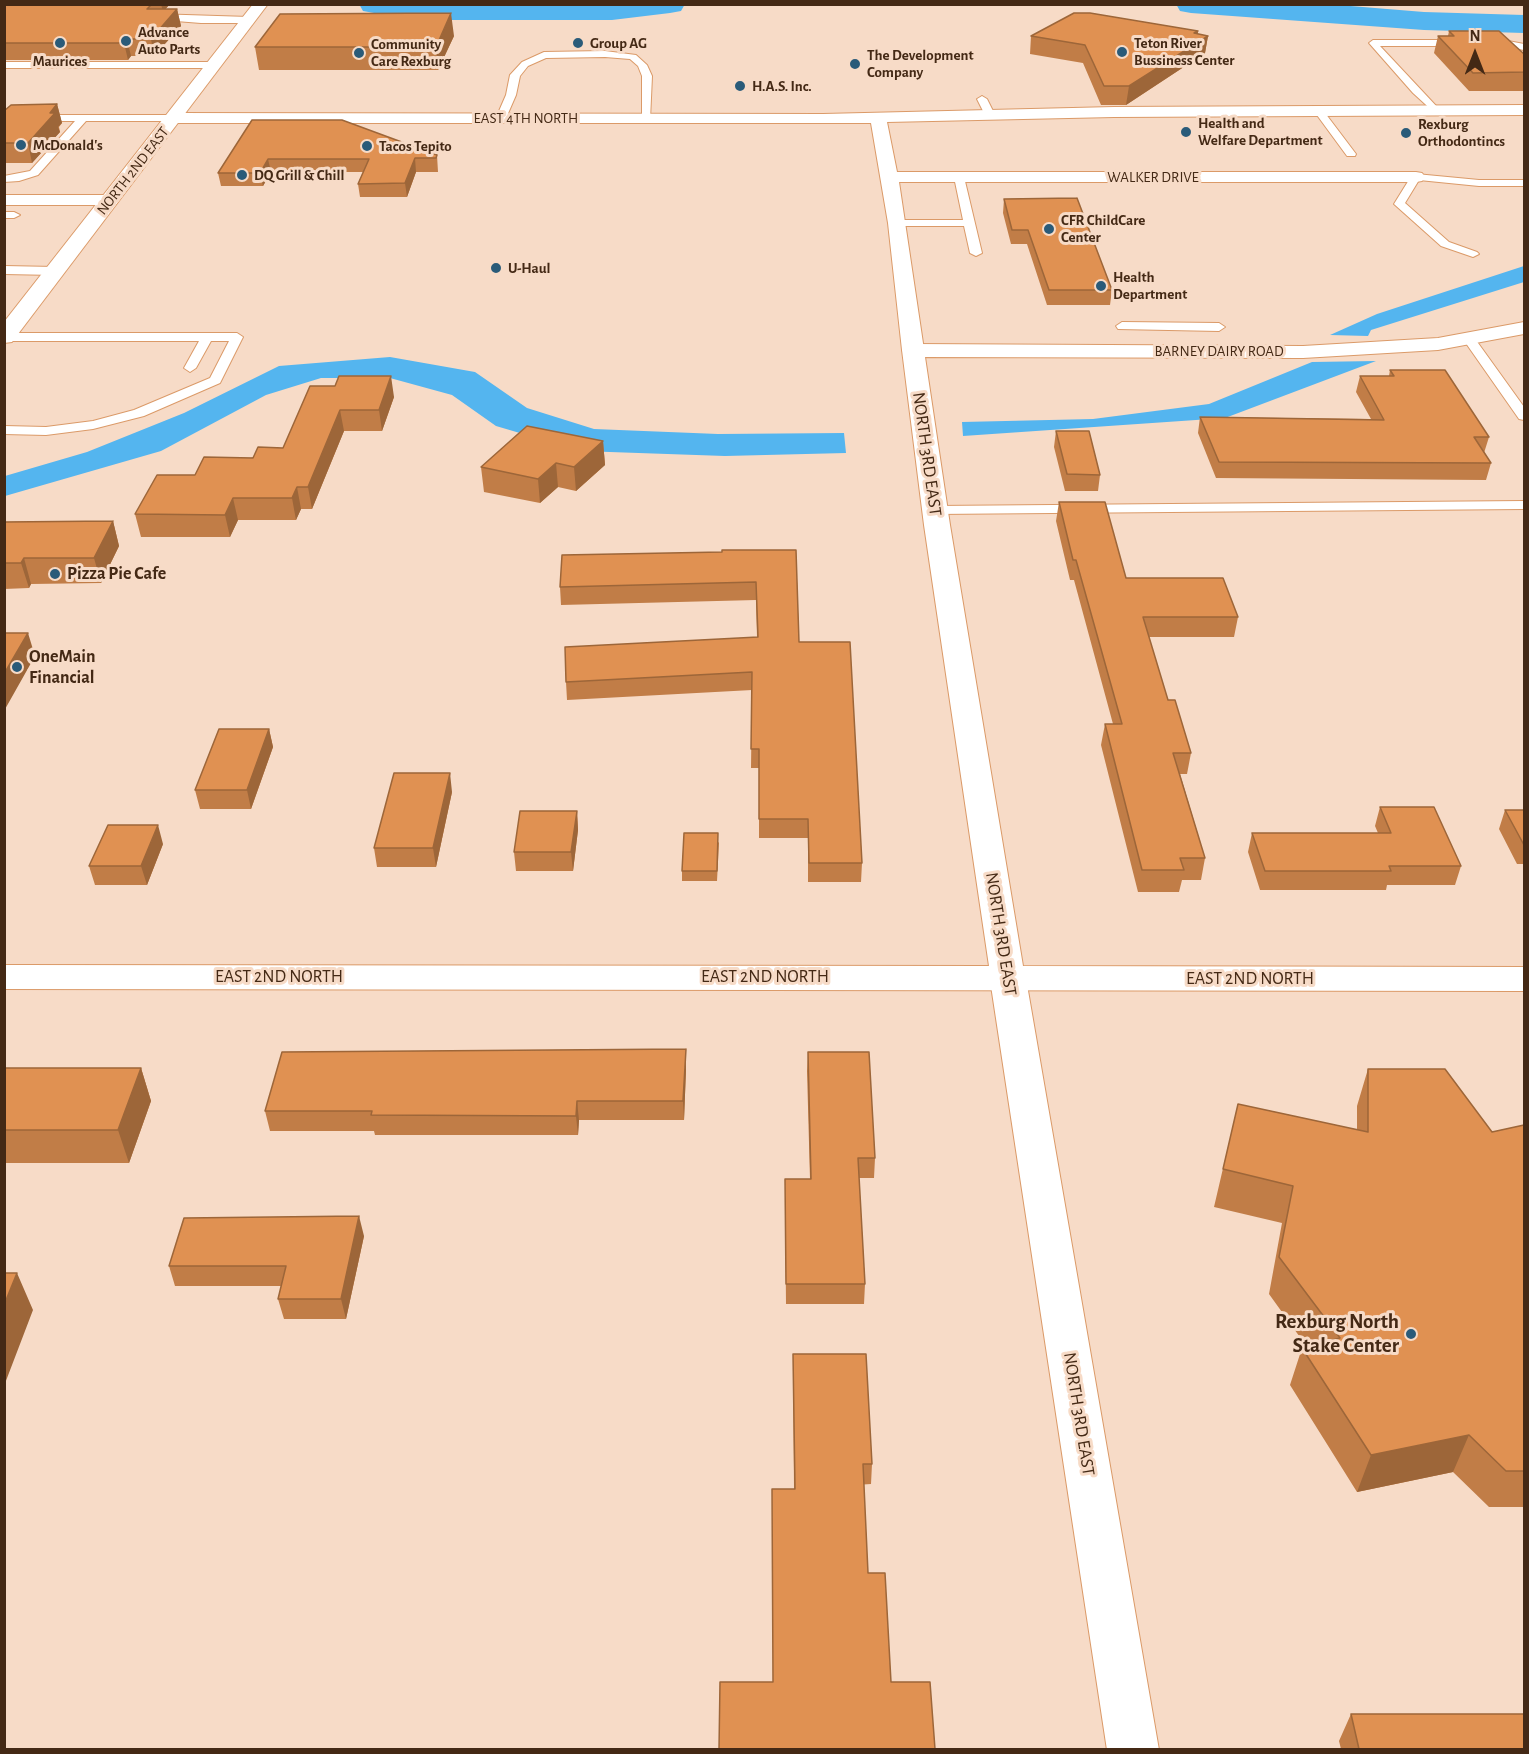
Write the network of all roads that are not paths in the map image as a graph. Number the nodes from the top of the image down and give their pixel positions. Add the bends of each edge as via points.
1 (257, 10) edge
2 (147, 16) edge
3 (1524, 47) edge
4 (4, 65) edge
5 (214, 65) junction
6 (982, 99) dead end
7 (1524, 110) edge
8 (1320, 111) junction
9 (1436, 111) junction
10 (990, 115) junction
11 (878, 117) junction
12 (4, 118) edge
13 (78, 118) junction
14 (173, 118) junction
15 (501, 118) junction
16 (647, 118) junction
17 (1351, 154) dead end
18 (4, 173) edge
19 (889, 177) junction
20 (958, 177) junction
21 (1416, 177) junction
22 (4, 179) edge
23 (1524, 183) edge
24 (110, 200) junction
25 (8, 210) edge
26 (897, 223) junction
27 (969, 223) junction
28 (976, 253) dead end
29 (1473, 254) dead end
30 (4, 270) edge
31 (55, 271) junction
32 (13, 314) edge
33 (1122, 326) dead end
34 (1219, 327) dead end
35 (1524, 328) edge
36 (4, 337) edge
37 (207, 337) junction
38 (1469, 339) junction
39 (913, 350) junction
40 (173, 400) junction
41 (1524, 416) edge
42 (4, 430) edge
43 (1524, 505) edge
44 (935, 510) junction
45 (4, 977) edge
46 (1008, 979) junction
47 (1524, 979) edge
48 (1133, 1749) edge

1 - 2 lane via 201,20
1 - 5 street, NORTH 2ND EAST
3 - 9 lane via 1503,43 1373,43
4 - 5 lane
5 - 14 street, NORTH 2ND EAST
6 - 10 lane
7 - 9 street, EAST 4TH NORTH
8 - 9 street, EAST 4TH NORTH
8 - 10 street, EAST 4TH NORTH
8 - 17 lane
10 - 11 street, EAST 4TH NORTH
11 - 16 street, EAST 4TH NORTH
11 - 19 street, NORTH 3RD EAST
12 - 13 lane
13 - 14 lane
13 - 18 lane via 29,165
13 - 22 lane via 34,173
14 - 15 street, EAST 4TH NORTH
14 - 24 street, NORTH 2ND EAST
15 - 16 street, EAST 4TH NORTH
15 - 16 lane via 515,75 525,64 544,55 605,54 633,57 642,65 647,76
19 - 20 street, WALKER DRIVE
19 - 26 street, NORTH 3RD EAST
20 - 21 street, WALKER DRIVE
20 - 27 lane
21 - 23 lane
21 - 29 lane via 1399,204 1445,244
24 - 25 street
24 - 31 street, NORTH 2ND EAST
26 - 27 lane
26 - 39 street, NORTH 3RD EAST
27 - 28 lane
30 - 31 lane
31 - 32 street, NORTH 2ND EAST
32 - 36 street, NORTH 2ND EAST
33 - 34 lane
35 - 38 street, BARNEY DAIRY ROAD
36 - 37 lane
37 - 40 lane
37 - 40 lane via 237,337 215,380
38 - 39 street, BARNEY DAIRY ROAD via 1303,352
38 - 41 lane
39 - 44 street, NORTH 3RD EAST
40 - 42 lane via 93,425 46,431
43 - 44 lane
44 - 46 street, NORTH 3RD EAST
45 - 46 street, EAST 2ND NORTH
46 - 47 street, EAST 2ND NORTH
46 - 48 street, NORTH 3RD EAST

